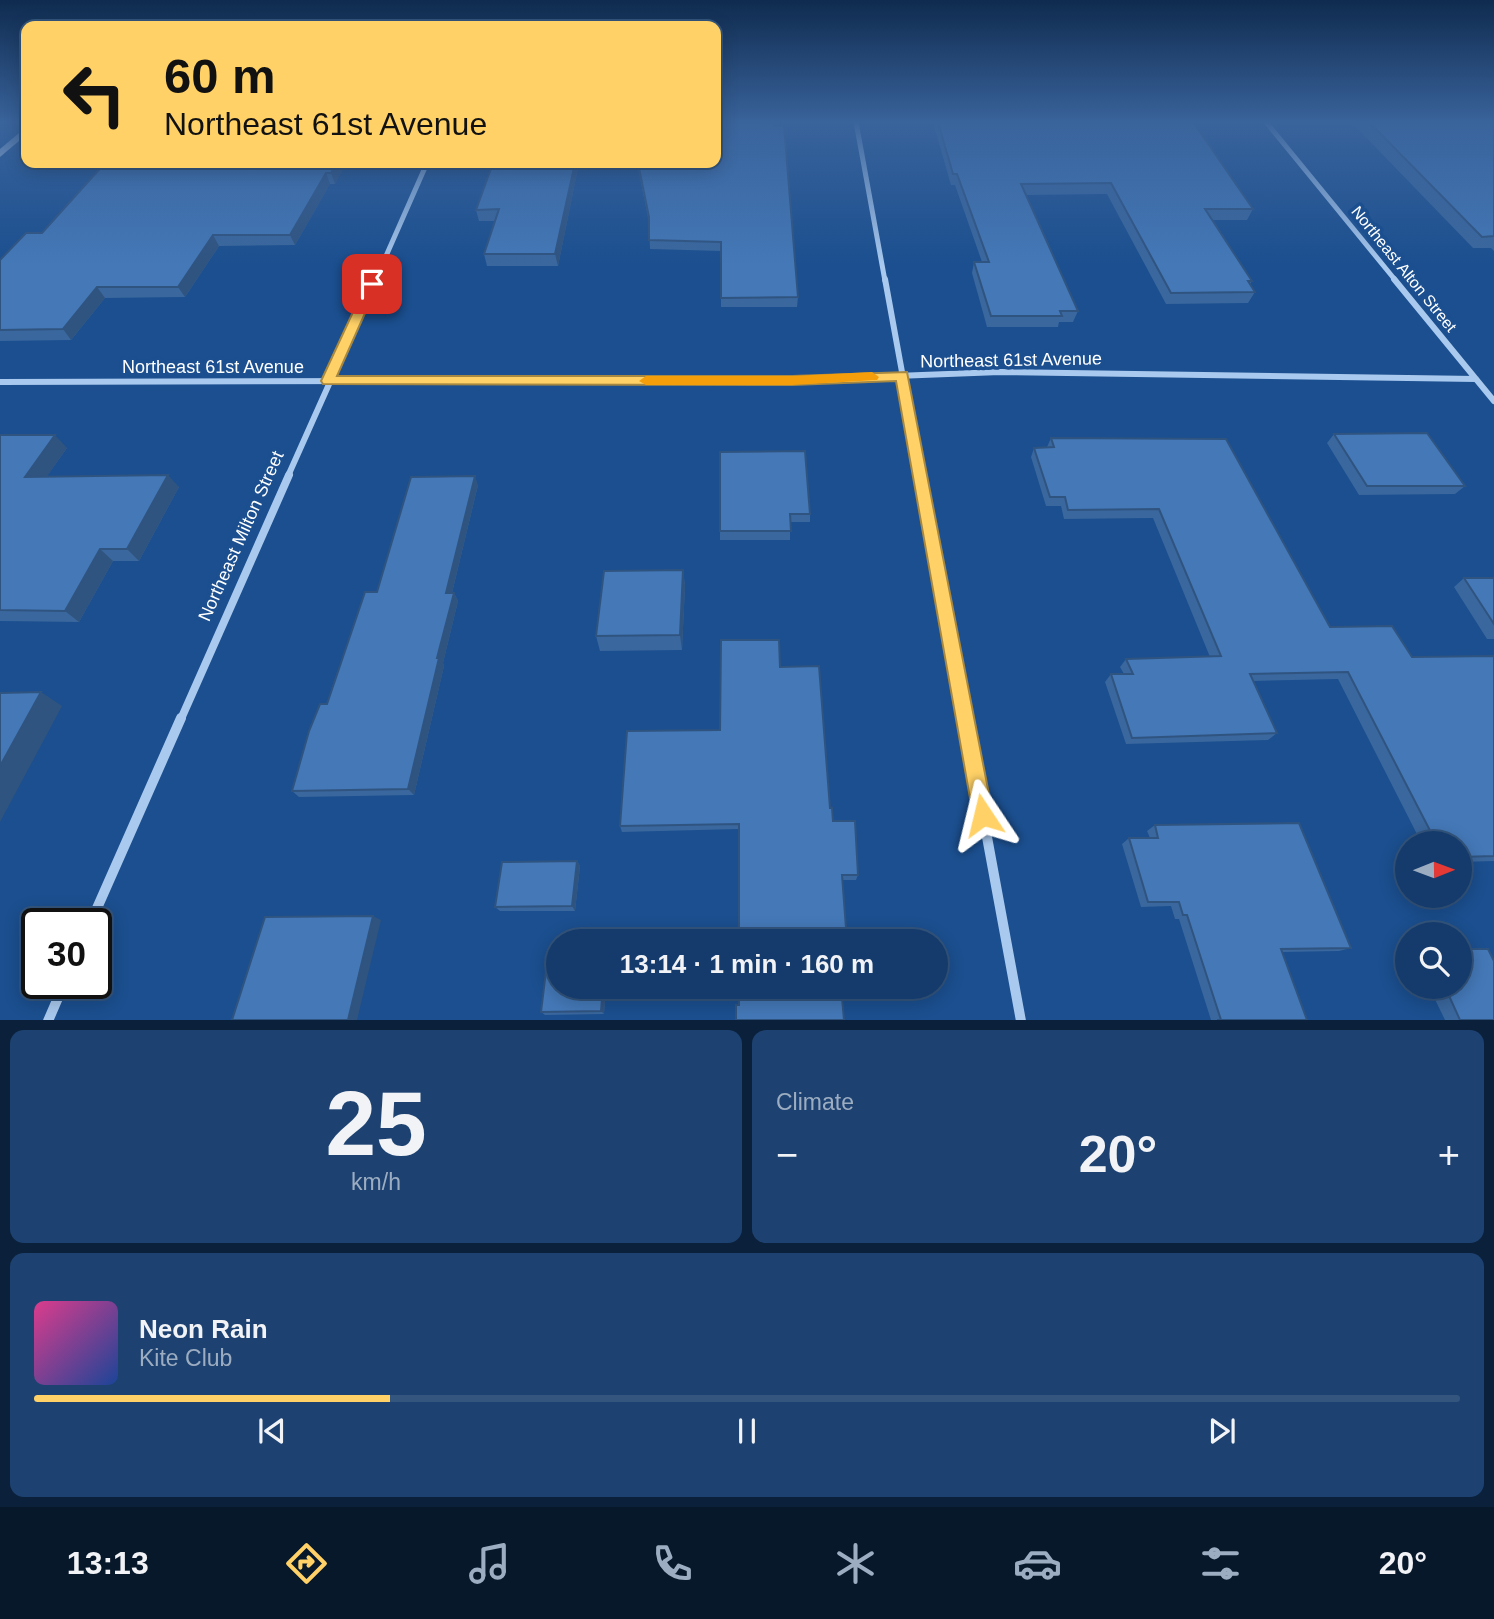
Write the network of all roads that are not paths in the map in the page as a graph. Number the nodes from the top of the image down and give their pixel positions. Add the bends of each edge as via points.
1 (424, 170) edge
2 (865, 170) edge
3 (1305, 170) edge
4 (902, 376) junction
5 (1476, 379) junction
6 (328, 381) junction
7 (0, 382) edge
8 (1494, 401) edge
9 (97, 908) edge
10 (57, 999) edge
11 (48, 1020) edge
12 (1021, 1020) edge

1 - 6 street, Northeast Milton Street
2 - 4 street
3 - 5 street, Northeast Alton Street
4 - 5 street, Northeast 61st Avenue via 999,372
4 - 6 street, Northeast 61st Avenue
4 - 12 street
5 - 8 street, Northeast Alton Street
6 - 7 street, Northeast 61st Avenue
6 - 9 street, Northeast Milton Street
10 - 11 street

